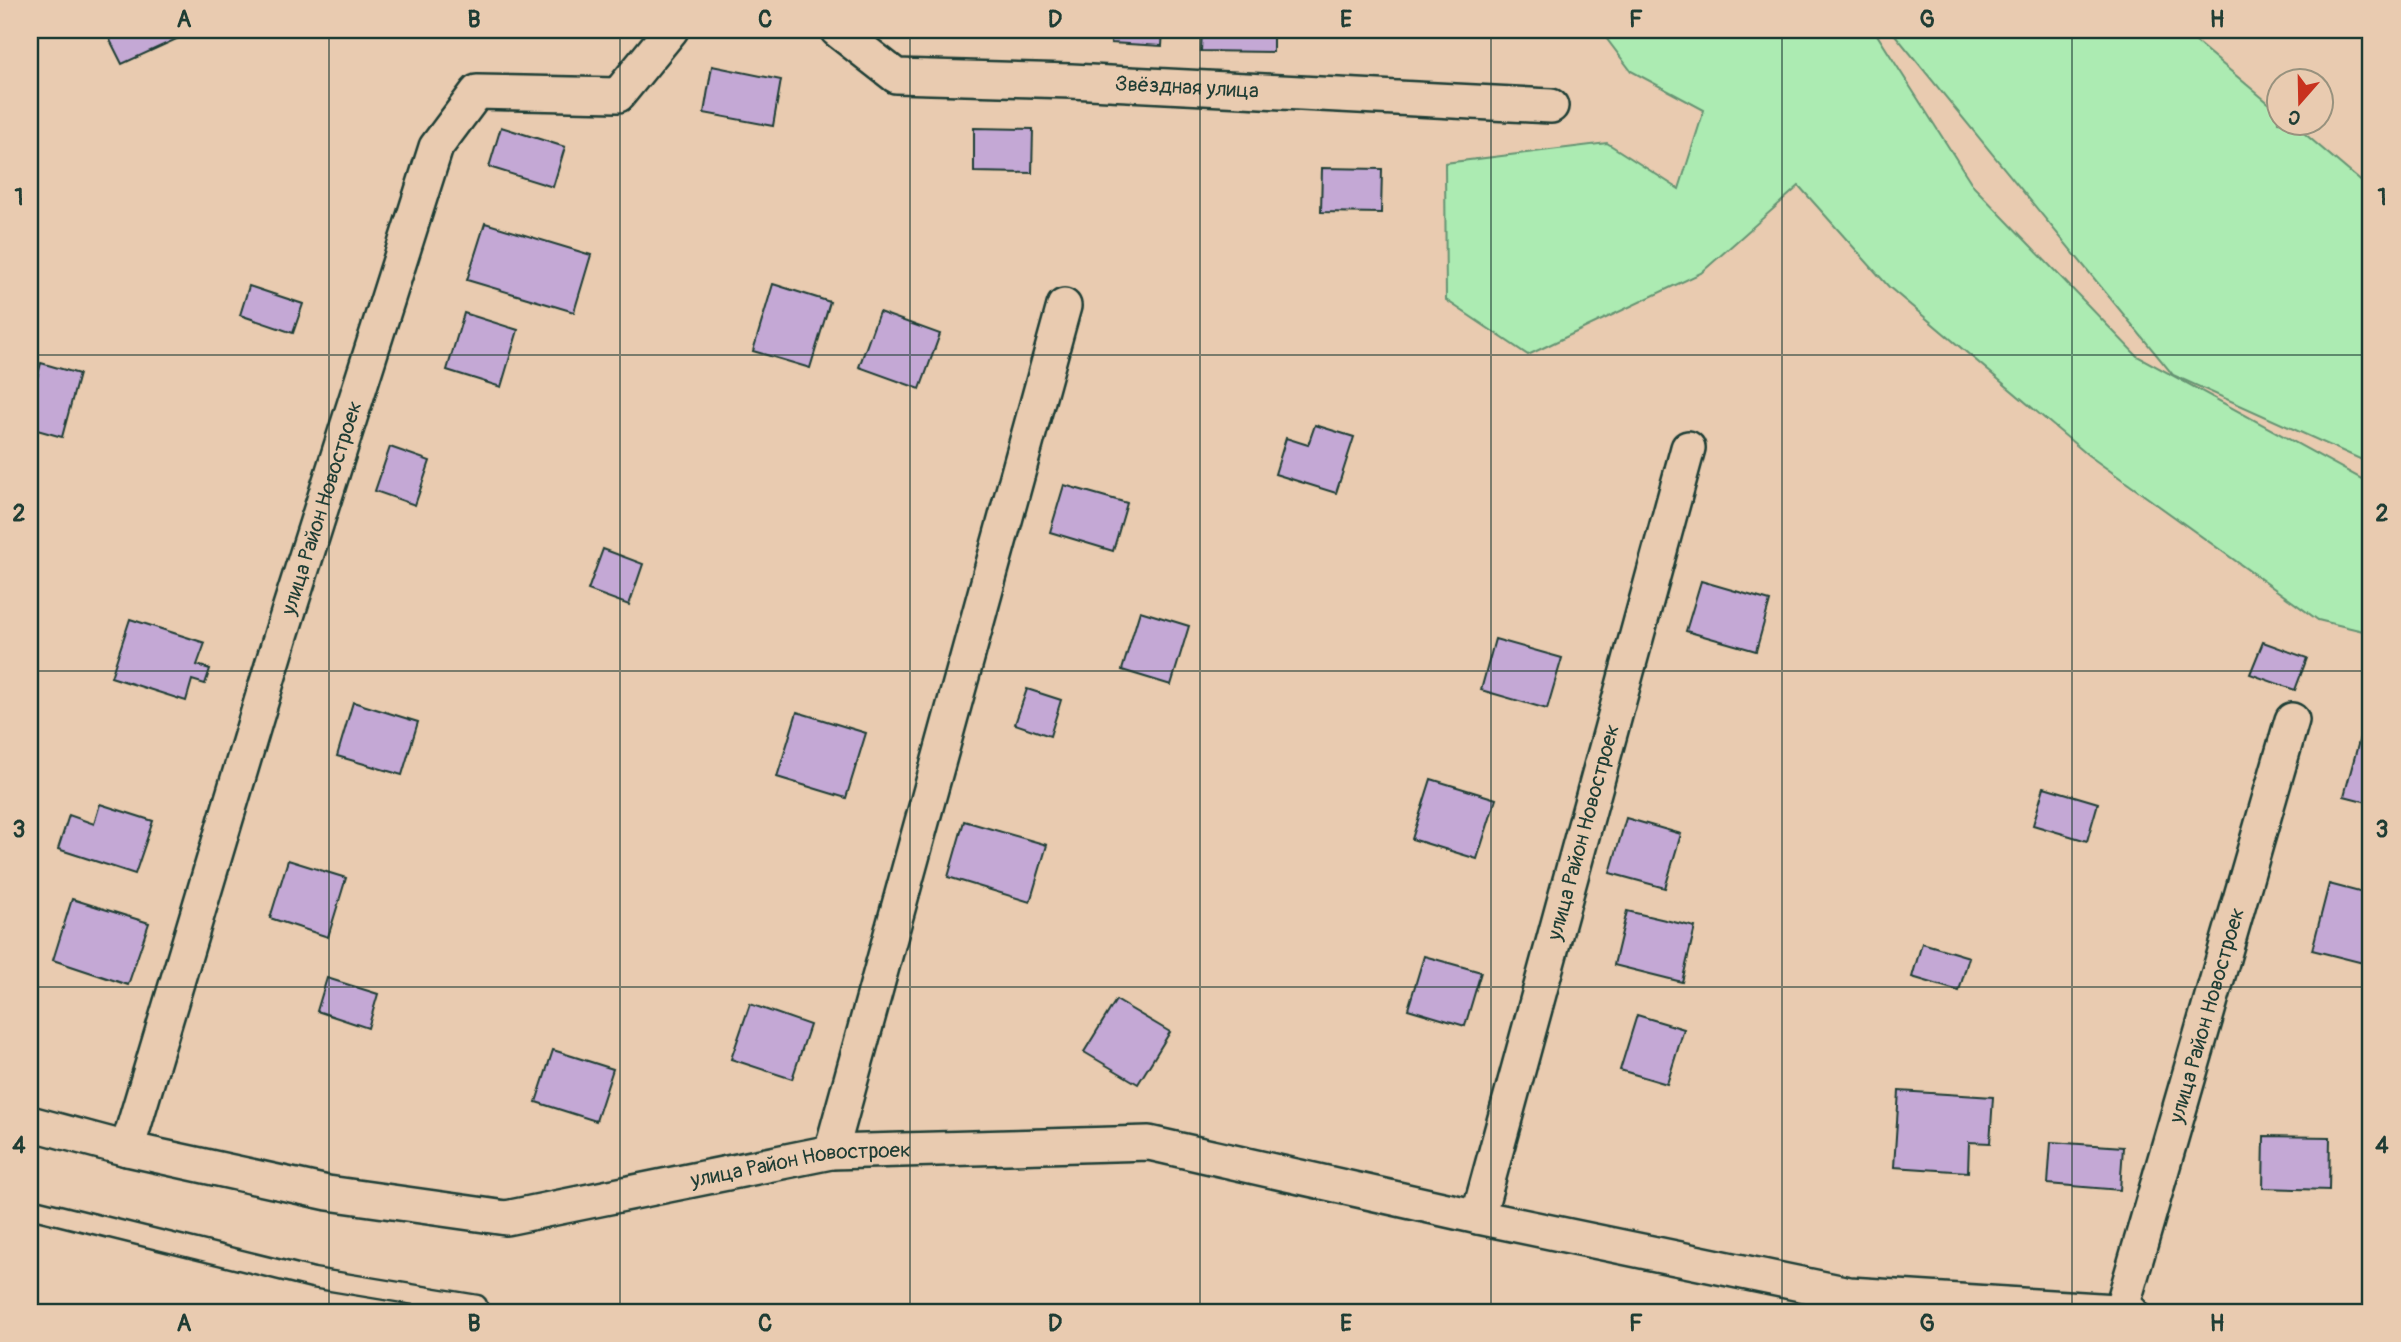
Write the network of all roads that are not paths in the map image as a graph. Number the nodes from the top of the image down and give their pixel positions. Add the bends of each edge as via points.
1 (671, 30) edge
2 (837, 30) edge
3 (1552, 106) dead end
4 (1065, 306) dead end
5 (1688, 448) dead end
6 (2292, 720) dead end
7 (30, 1123) edge
8 (127, 1149) junction
9 (831, 1152) junction
10 (30, 1208) edge
11 (1478, 1217) junction
12 (477, 1305) dead end
13 (2126, 1312) edge

1 - 8 street, улица Район Новостроек via 618,94 477,92 436,147 282,632
2 - 3 street, Звёздная улица via 896,76
4 - 9 street
5 - 11 street, улица Район Новостроек
6 - 13 street, улица Район Новостроек
7 - 8 street, улица Район Новостроек
8 - 9 street, улица Район Новостроек via 328,1193 506,1218
9 - 11 street, улица Район Новостроек via 1149,1143
10 - 12 lane via 313,1278
11 - 13 street, улица Район Новостроек via 1849,1294

